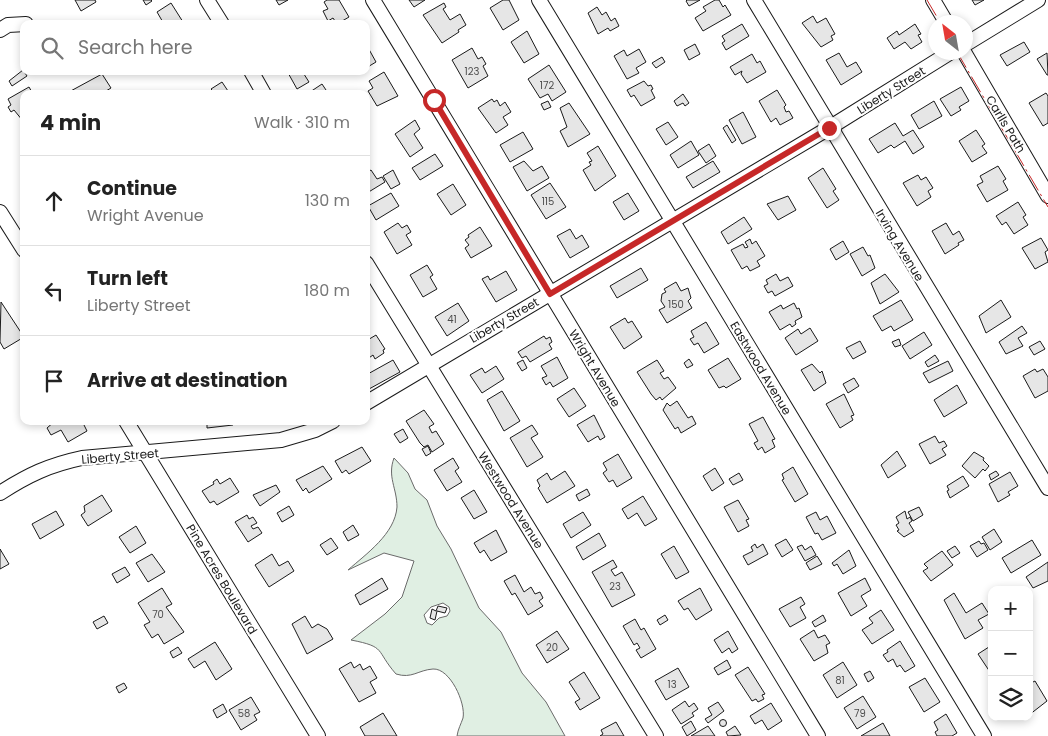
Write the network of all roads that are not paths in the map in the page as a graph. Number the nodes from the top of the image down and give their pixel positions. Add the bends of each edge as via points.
1 (207, 0) edge
2 (373, 0) edge
3 (539, 0) edge
4 (754, 0) edge
5 (933, 0) edge
6 (1038, 0) edge
7 (942, 15) edge
8 (220, 20) edge
9 (20, 24) edge
10 (0, 30) edge
11 (973, 40) edge
12 (938, 60) edge
13 (969, 60) edge
14 (253, 75) edge
15 (262, 90) edge
16 (829, 128) junction
17 (1048, 196) edge
18 (0, 212) edge
19 (672, 220) junction
20 (20, 243) edge
21 (370, 270) edge
22 (550, 294) junction
23 (428, 365) junction
24 (370, 401) edge
25 (128, 425) edge
26 (326, 425) edge
27 (145, 453) junction
28 (1048, 488) edge
29 (0, 493) edge
30 (318, 736) edge
31 (656, 736) edge
32 (818, 736) edge
33 (984, 736) edge

1 - 8 street
2 - 22 street, Wright Avenue
3 - 19 street, Eastwood Avenue
4 - 16 street, Irving Avenue
5 - 7 street
6 - 11 street
9 - 10 street via 8,25
12 - 16 street, Liberty Street
13 - 17 street, Carlls Path
14 - 15 street
16 - 19 street, Liberty Street
16 - 28 street, Irving Avenue
18 - 20 street
19 - 22 street, Liberty Street
19 - 33 street, Eastwood Avenue
21 - 23 street, Westwood Avenue
22 - 23 street, Liberty Street
22 - 32 street, Wright Avenue
23 - 24 street, Liberty Street
23 - 31 street, Westwood Avenue
25 - 27 street, Pine Acres Boulevard
26 - 27 street, Liberty Street via 280,440
27 - 29 street, Liberty Street via 82,458 53,464
27 - 30 street, Pine Acres Boulevard

